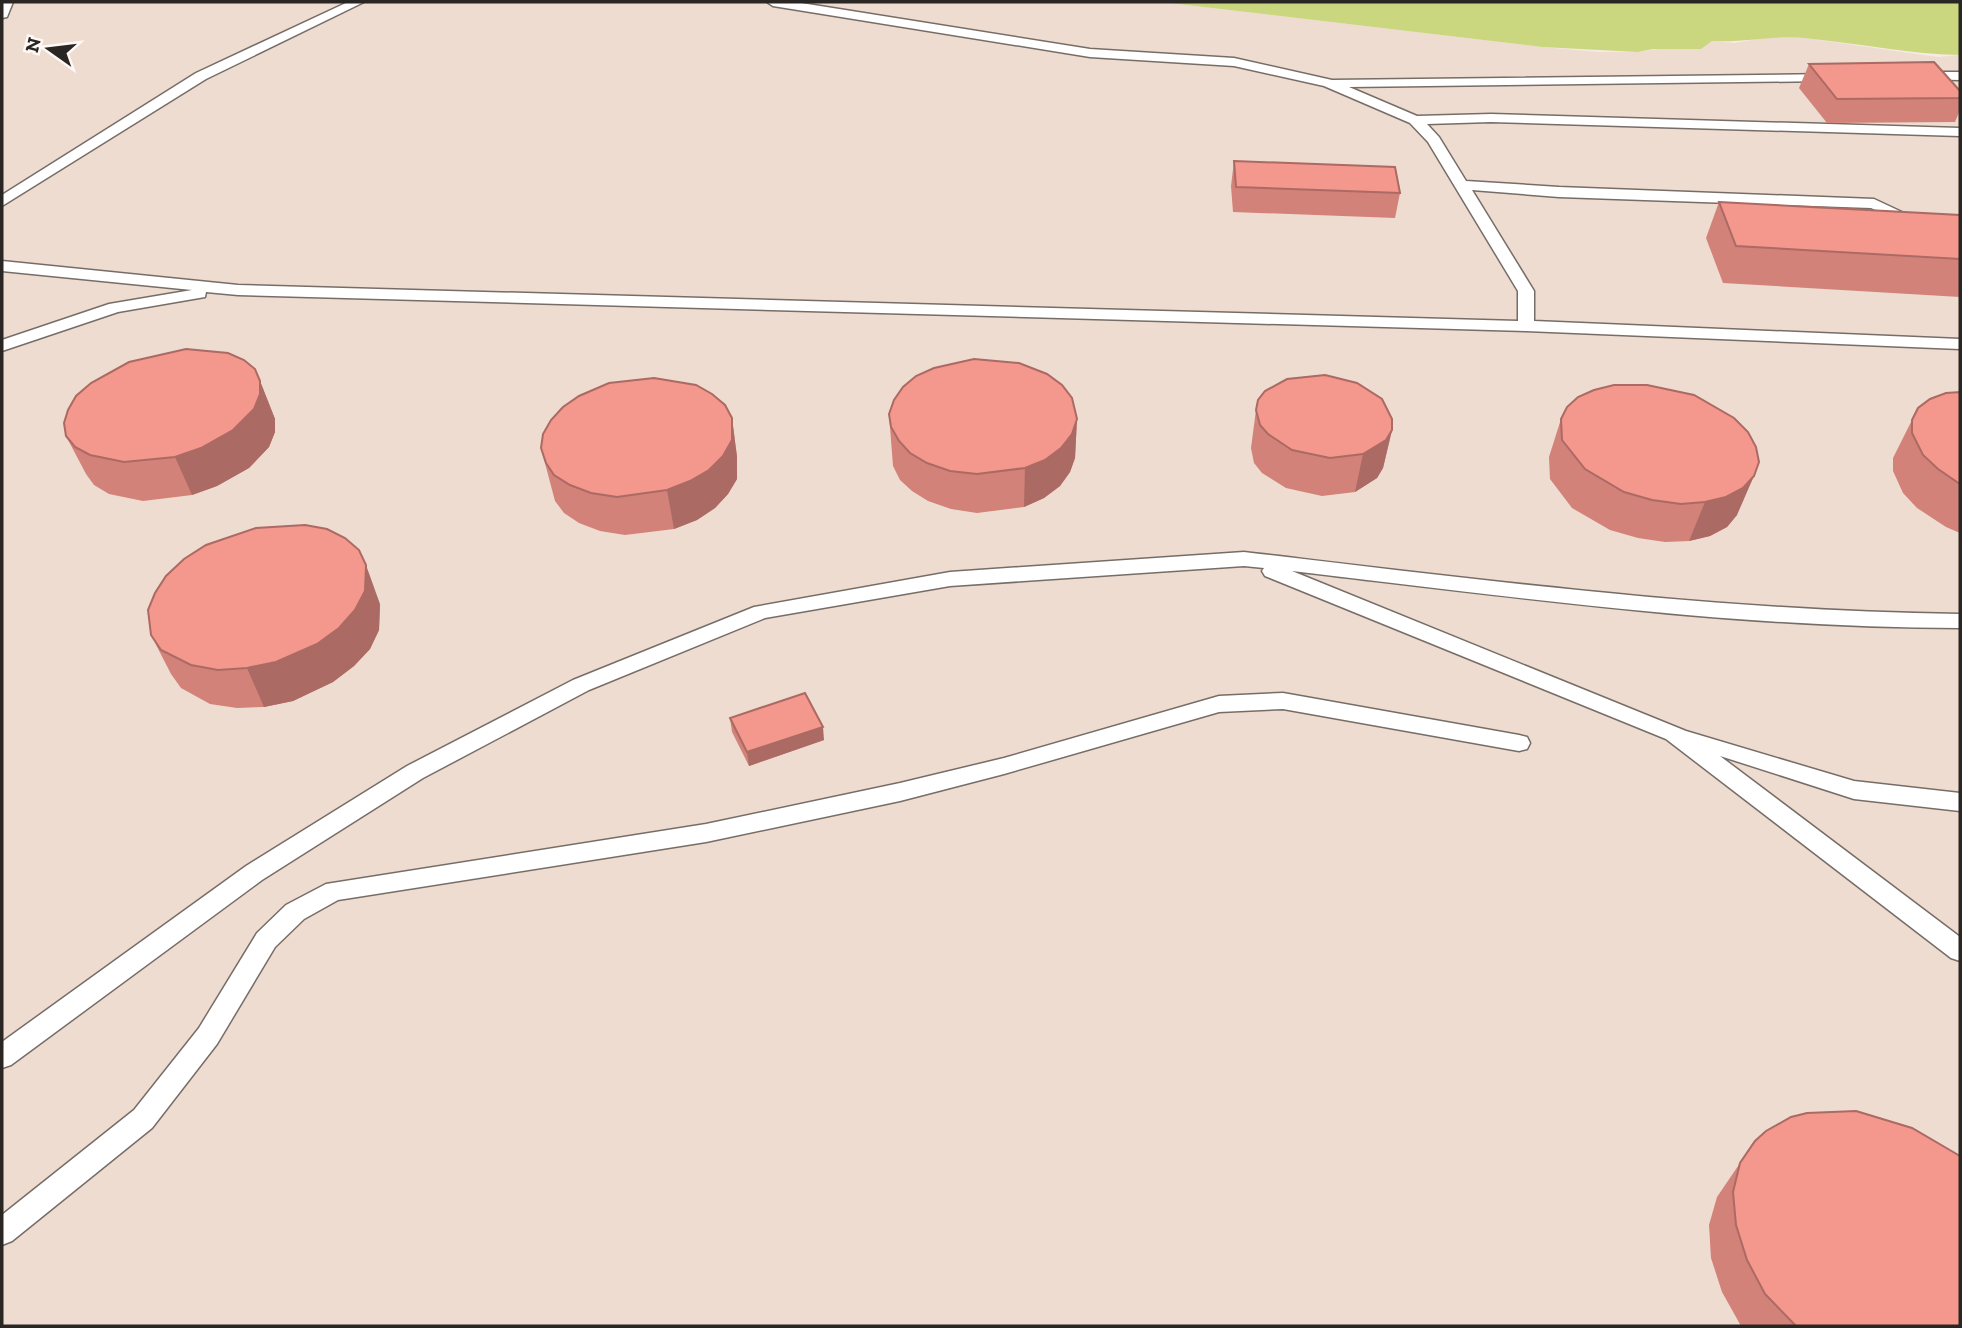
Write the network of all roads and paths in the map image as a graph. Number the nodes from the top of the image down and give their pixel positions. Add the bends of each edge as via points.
1 (6, 2) edge
2 (358, 2) edge
3 (773, 2) edge
4 (2, 14) edge
5 (1904, 76) edge
6 (1960, 76) edge
7 (1849, 77) edge
8 (1328, 83) junction
9 (1415, 120) junction
10 (1960, 132) edge
11 (1461, 185) junction
12 (2, 201) edge
13 (1921, 234) edge
14 (2, 266) edge
15 (239, 290) junction
16 (1526, 326) junction
17 (1960, 344) edge
18 (2, 346) edge
19 (1244, 559) junction
20 (1960, 621) edge
21 (1674, 733) junction
22 (1519, 743) dead end
23 (1960, 802) edge
24 (1960, 951) edge
25 (2, 1057) edge
26 (2, 1233) edge

1 - 4 lane
2 - 12 lane via 201,76
3 - 8 lane via 1090,53 1234,62
5 - 6 lane
7 - 8 lane
8 - 9 lane
9 - 10 lane via 1491,118
9 - 11 lane
11 - 13 lane via 1874,204 1915,222
11 - 16 lane via 1526,291
14 - 15 lane
15 - 16 lane
15 - 18 lane via 115,308
16 - 17 lane
19 - 20 lane via 1588,599 1878,621
19 - 21 lane
19 - 25 lane via 950,579 748,617 580,685 415,772 254,873
21 - 23 lane via 1854,790
21 - 24 lane
22 - 26 lane via 1283,701 1219,704 1004,766 848,803 706,833 334,891 295,912 266,940 208,1036 143,1119

